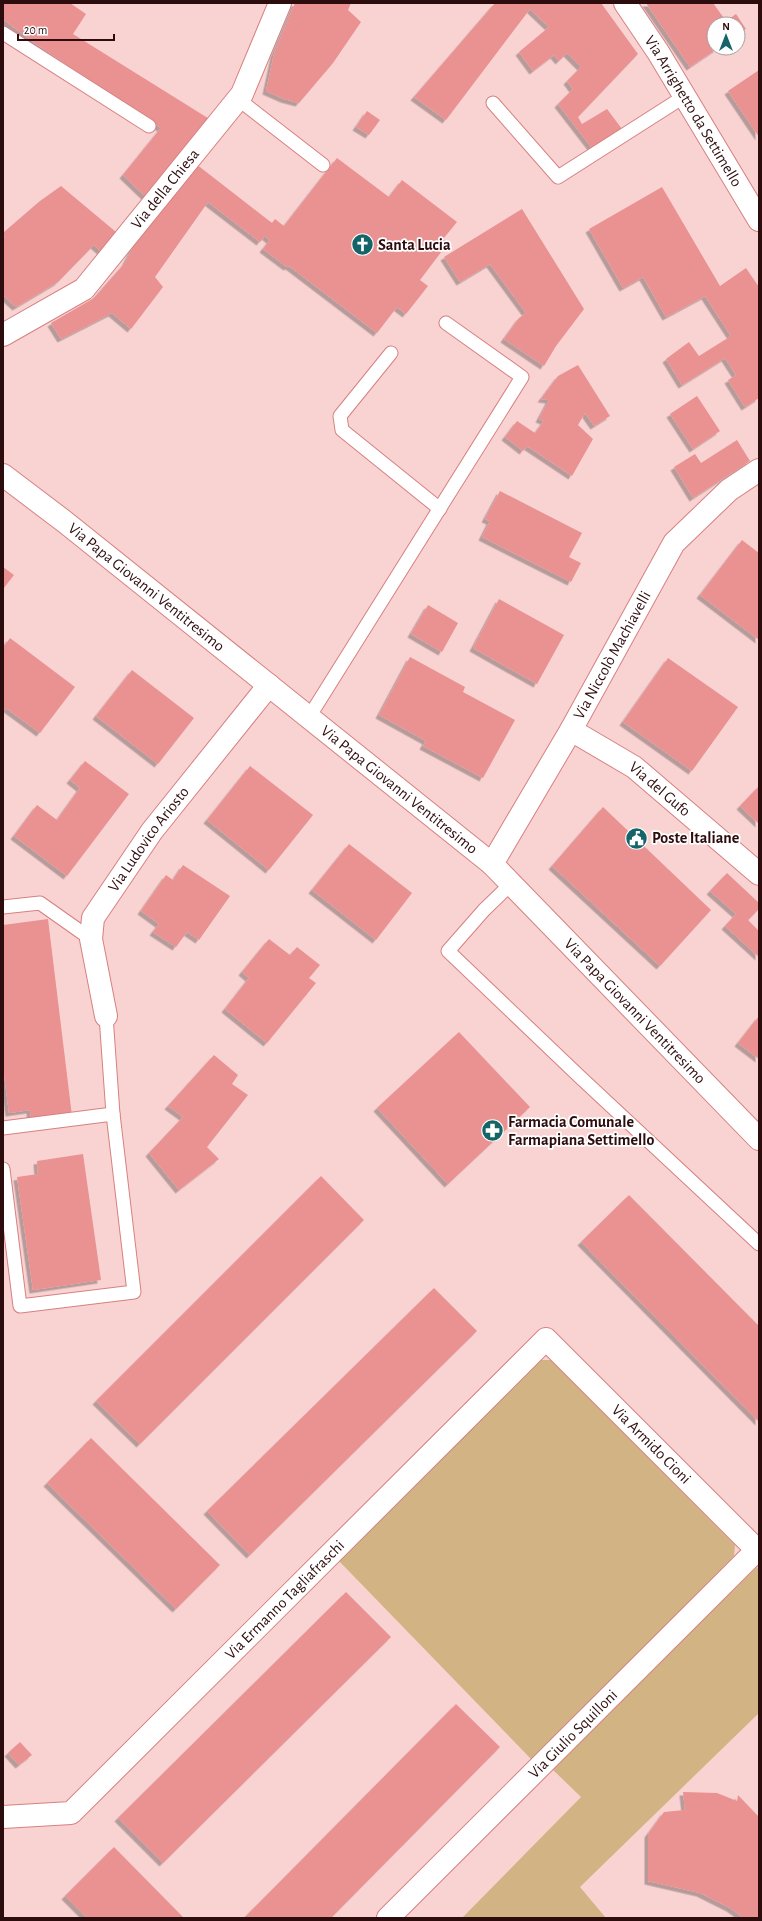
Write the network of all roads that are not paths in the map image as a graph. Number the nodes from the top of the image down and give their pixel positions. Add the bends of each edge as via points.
1 (280, 3) edge
2 (625, 3) edge
3 (3, 33) edge
4 (685, 96) junction
5 (238, 99) junction
6 (493, 103) dead end
7 (150, 126) dead end
8 (323, 165) dead end
9 (751, 189) edge
10 (759, 220) edge
11 (446, 323) dead end
12 (3, 335) edge
13 (391, 353) dead end
14 (759, 470) edge
15 (4, 477) edge
16 (440, 510) junction
17 (269, 685) junction
18 (309, 717) junction
19 (570, 730) junction
20 (492, 864) junction
21 (759, 874) edge
22 (512, 883) junction
23 (3, 907) edge
24 (91, 939) junction
25 (106, 1016) joint
26 (113, 1114) junction
27 (3, 1128) edge
28 (759, 1139) edge
29 (3, 1169) edge
30 (759, 1244) edge
31 (546, 1339) joint
32 (757, 1550) joint
33 (3, 1817) edge
34 (388, 1918) edge

1 - 5 street, Via della Chiesa
2 - 4 street, Via Arrighetto da Settimello
3 - 7 lane
4 - 6 lane via 558,177
4 - 9 street, Via Arrighetto da Settimello
5 - 8 lane
5 - 12 street, Via della Chiesa via 84,289
9 - 10 street, Via Arrighetto da Settimello
11 - 16 lane via 522,378
13 - 16 lane via 340,416 342,430
14 - 19 street, Via Niccolò Machiavelli via 729,490 674,543
15 - 17 street, Via Papa Giovanni Ventitresimo via 65,522
16 - 18 lane
17 - 18 street, Via Papa Giovanni Ventitresimo
17 - 24 street, Via Ludovico Ariosto via 152,831 93,918
18 - 20 street, Via Papa Giovanni Ventitresimo
19 - 20 street, Via Niccolò Machiavelli
19 - 21 street, Via del Gufo via 634,767
20 - 22 street, Via Papa Giovanni Ventitresimo
22 - 28 street, Via Papa Giovanni Ventitresimo
22 - 30 lane via 448,951
23 - 24 lane via 40,903
24 - 25 street, Via Ludovico Ariosto
25 - 26 lane
26 - 27 lane
26 - 29 lane via 134,1292 20,1306
31 - 32 street, Via Armido Cioni
31 - 33 street, Via Ermanno Tagliafraschi via 71,1813
32 - 34 street, Via Giulio Squilloni

